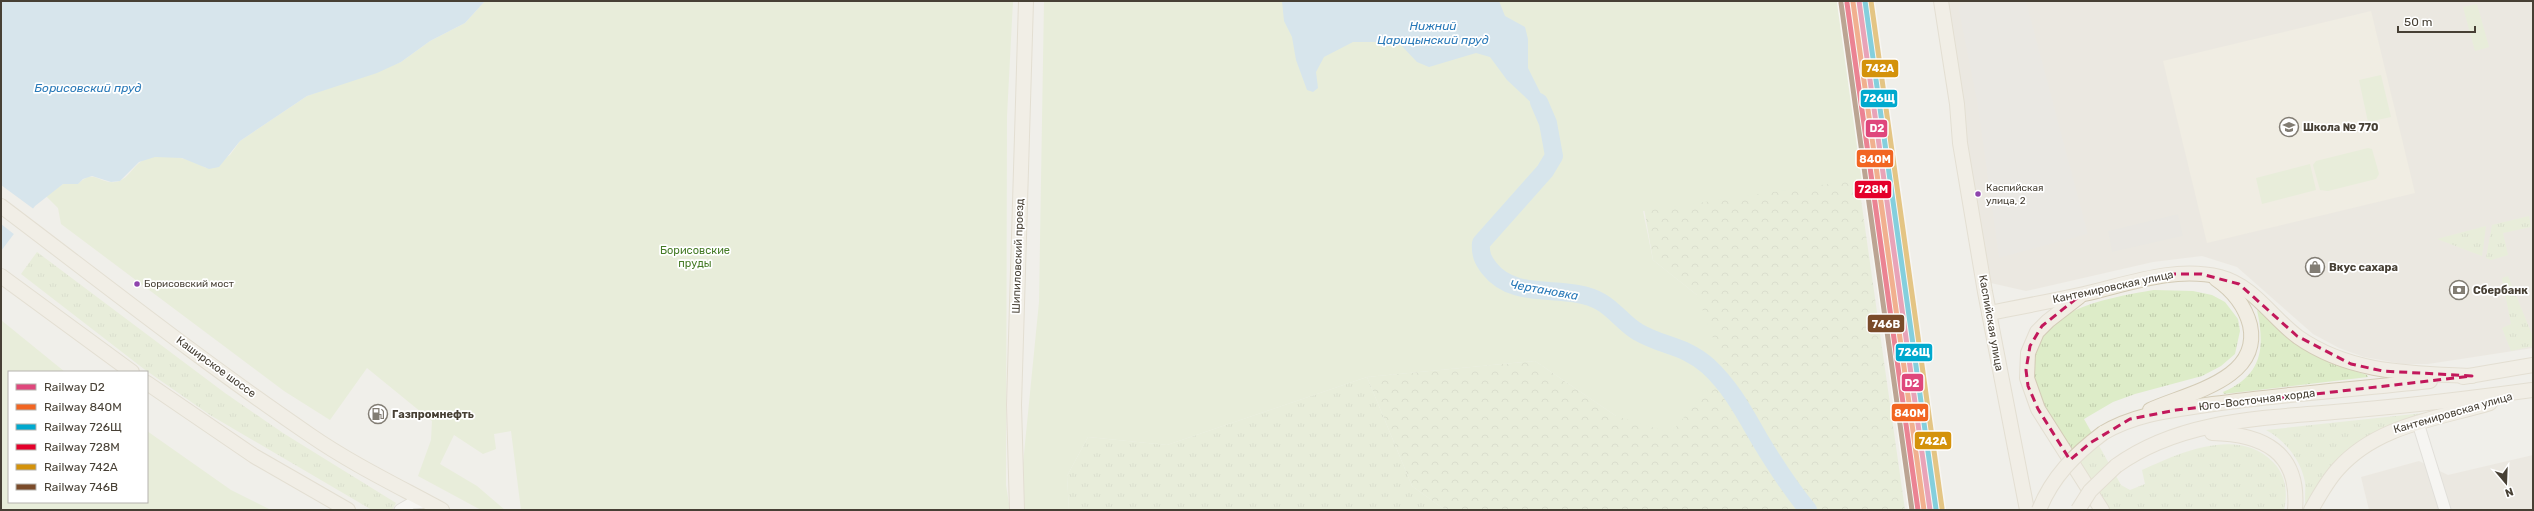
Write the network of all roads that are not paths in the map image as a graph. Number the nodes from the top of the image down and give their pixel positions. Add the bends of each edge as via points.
1 (1026, 1) edge
2 (1936, 1) edge
3 (1941, 1) edge
4 (1959, 136) junction
5 (1, 206) edge
6 (2209, 275) junction
7 (1, 276) edge
8 (2082, 294) junction
9 (1989, 313) junction
10 (2533, 365) edge
11 (131, 371) edge
12 (2472, 376) junction
13 (148, 384) edge
14 (2532, 390) edge
15 (2130, 419) junction
16 (2418, 423) junction
17 (2178, 433) junction
18 (428, 502) junction
19 (348, 510) edge
20 (400, 510) edge
21 (442, 510) edge
22 (1017, 510) edge
23 (2027, 510) edge
24 (2039, 510) edge
25 (2078, 510) edge
26 (2102, 510) edge
27 (2295, 510) edge
28 (2311, 510) edge
29 (2445, 510) edge

1 - 22 main road, Шипиловский проезд via 1014,405
2 - 4 main road, Каспийская улица
3 - 4 main road, Каспийская улица
4 - 9 main road, Каспийская улица
5 - 18 main road, Каширское шоссе via 190,349 312,436 394,486
6 - 8 main road, Кантемировская улица via 2187,272 2168,274
6 - 12 main road, Кантемировская улица via 2229,280 2248,289 2297,336 2344,361 2383,371
6 - 15 main road via 2229,289 2248,318 2251,340 2244,360 2229,376 2215,384 2175,398
7 - 11 main road
8 - 9 main road, Кантемировская улица
8 - 26 main road via 2048,320 2038,332 2028,353 2027,378 2038,409
9 - 23 main road, Каспийская улица
10 - 12 main road, Юго-Восточная хорда
12 - 15 main road, Юго-Восточная хорда via 2244,400
13 - 19 main road via 254,456
14 - 16 main road, Кантемировская улица
14 - 17 main road, Юго-Восточная хорда via 2449,402 2249,421
15 - 24 main road, Юго-Восточная хорда, bridge via 2103,433 2067,464 2047,491
16 - 28 main road, Кантемировская улица via 2385,434 2360,449 2337,470
16 - 29 street
17 - 25 main road, Юго-Восточная хорда, bridge via 2145,447 2116,466 2090,491
17 - 27 main road via 2231,433 2265,442 2283,457 2289,467 2295,485
18 - 20 street via 412,503
18 - 21 main road, Каширское шоссе

